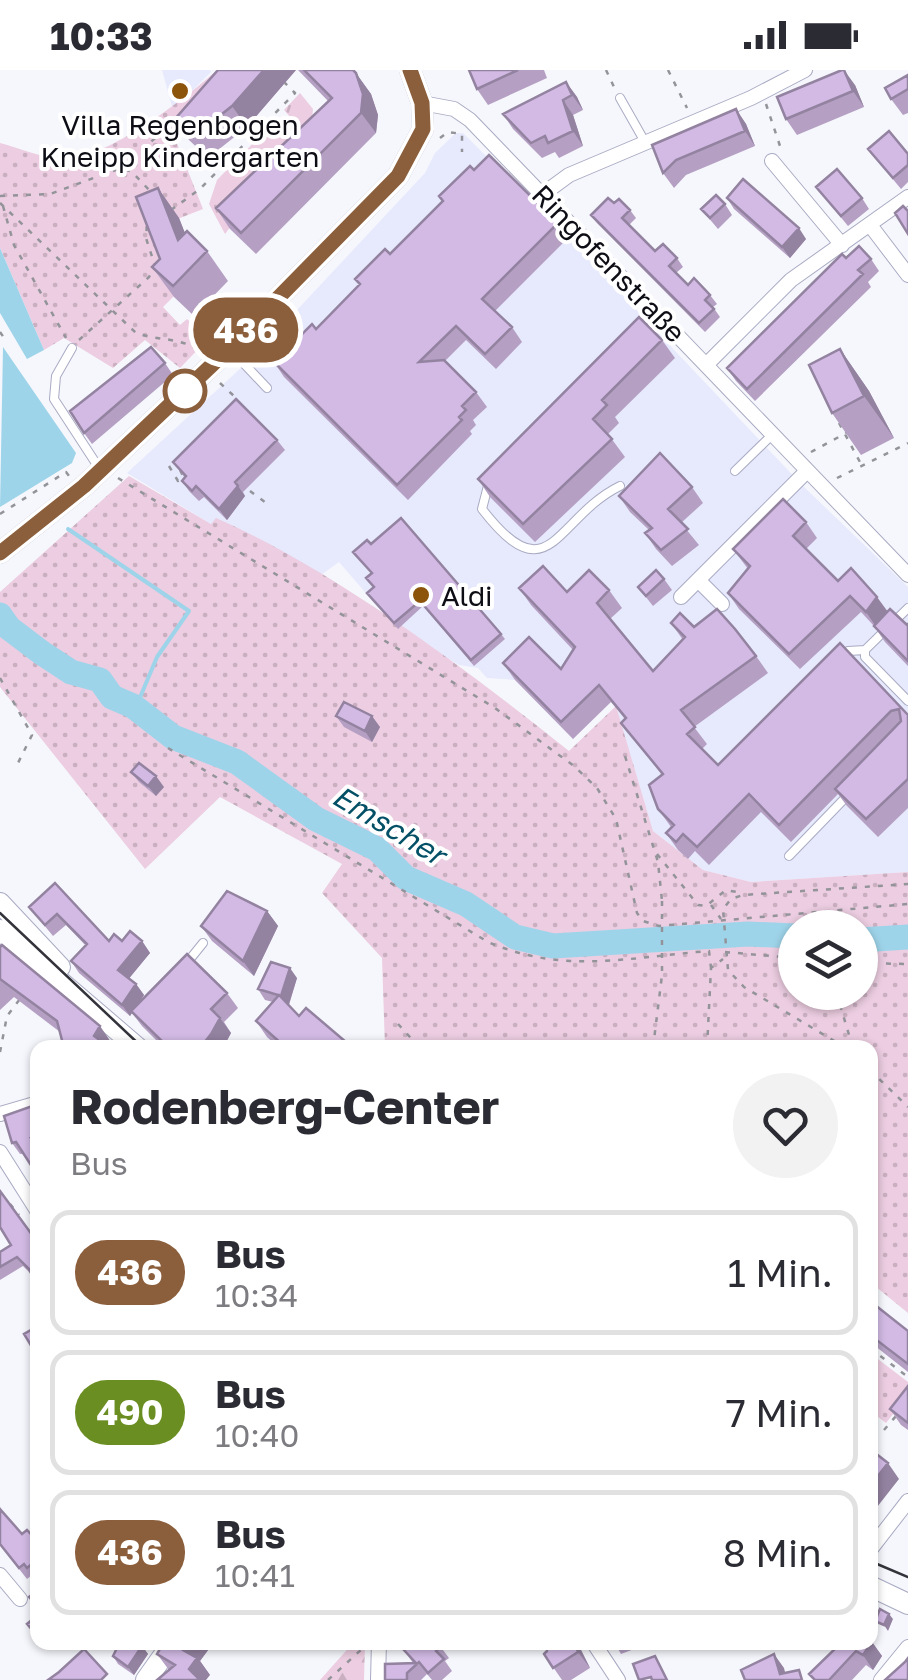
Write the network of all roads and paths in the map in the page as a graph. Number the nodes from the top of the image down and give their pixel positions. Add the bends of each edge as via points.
1 (410, 70) edge
2 (606, 70) edge
3 (668, 70) edge
4 (805, 70) edge
5 (284, 82) dead end
6 (762, 93) junction
7 (620, 98) joint
8 (422, 103) junction
9 (186, 108) edge
10 (694, 122) junction
11 (438, 139) dead end
12 (645, 142) junction
13 (462, 152) dead end
14 (772, 161) joint
15 (121, 168) junction
16 (542, 194) junction
17 (0, 196) edge
18 (908, 198) edge
19 (154, 199) edge
20 (2, 204) edge
21 (161, 213) edge
22 (149, 219) edge
23 (870, 225) junction
24 (842, 245) junction
25 (908, 275) edge
26 (111, 310) junction
27 (0, 324) edge
28 (0, 331) edge
29 (7, 342) dead end
30 (72, 348) junction
31 (229, 348) junction
32 (203, 354) dead end
33 (707, 364) junction
34 (220, 384) dead end
35 (267, 388) dead end
36 (234, 396) edge
37 (839, 422) edge
38 (858, 427) edge
39 (845, 434) junction
40 (772, 435) junction
41 (908, 444) edge
42 (169, 466) edge
43 (499, 466) edge
44 (801, 466) junction
45 (862, 466) junction
46 (179, 469) edge
47 (735, 471) dead end
48 (94, 474) junction
49 (620, 486) dead end
50 (820, 486) junction
51 (250, 490) dead end
52 (265, 502) dead end
53 (0, 514) edge
54 (0, 553) edge
55 (908, 575) edge
56 (698, 580) junction
57 (681, 597) dead end
58 (722, 604) dead end
59 (908, 608) edge
60 (865, 650) junction
61 (834, 663) edge
62 (0, 678) edge
63 (908, 700) edge
64 (168, 748) dead end
65 (625, 756) dead end
66 (18, 764) dead end
67 (855, 788) edge
68 (656, 853) junction
69 (789, 856) dead end
70 (908, 884) edge
71 (743, 896) junction
72 (731, 898) junction
73 (712, 902) junction
74 (0, 903) edge
75 (908, 904) edge
76 (722, 923) junction
77 (0, 930) edge
78 (203, 943) edge
79 (724, 952) junction
80 (778, 957) edge
81 (724, 958) junction
82 (878, 964) edge
83 (908, 964) edge
84 (711, 968) junction
85 (180, 971) edge
86 (21, 998) edge
87 (2, 1008) edge
88 (98, 1010) junction
89 (842, 1010) edge
90 (10, 1012) junction
91 (398, 1024) dead end
92 (130, 1039) edge
93 (1, 1040) edge
94 (413, 1040) edge
95 (654, 1040) edge
96 (707, 1040) edge
97 (833, 1040) edge
98 (851, 1040) edge
99 (0, 1052) edge
100 (878, 1078) edge
101 (30, 1105) edge
102 (908, 1107) edge
103 (0, 1114) edge
104 (0, 1152) edge
105 (30, 1199) edge
106 (8, 1205) edge
107 (19, 1214) edge
108 (878, 1353) edge
109 (908, 1377) edge
110 (905, 1404) edge
111 (884, 1430) dead end
112 (908, 1501) edge
113 (878, 1540) edge
114 (0, 1575) edge
115 (878, 1590) edge
116 (20, 1599) dead end
117 (908, 1604) edge
118 (908, 1648) edge
119 (167, 1650) edge
120 (358, 1650) edge
121 (379, 1650) edge
122 (599, 1650) edge
123 (146, 1680) edge
124 (328, 1680) edge
125 (378, 1680) edge
126 (618, 1680) edge
127 (882, 1680) edge

1 - 8 main road
2 - 7 path
3 - 10 path
4 - 6 street
5 - 21 path via 295,93 184,204
6 - 10 street
6 - 14 path via 781,148
7 - 12 lane
8 - 16 street, Ringofenstraße via 461,112
8 - 31 main road via 420,141 398,176
9 - 15 path
10 - 12 street
11 - 13 path via 462,134
12 - 16 street via 568,175
14 - 24 street
15 - 17 path via 50,194
15 - 19 path via 148,186
16 - 33 street, Ringofenstraße
18 - 23 street
20 - 26 path
20 - 30 path via 14,245
22 - 26 path via 146,238 155,266
23 - 24 street
23 - 25 street
24 - 33 street via 792,280
26 - 30 path
26 - 32 path via 136,333 176,338
27 - 28 path
28 - 29 path
30 - 48 lane via 56,376 54,399
31 - 35 lane
31 - 48 main road
33 - 40 street, Ringofenstraße
34 - 36 path
37 - 39 path
38 - 39 path
39 - 44 path
39 - 45 path
40 - 44 street, Ringofenstraße
40 - 47 lane
41 - 45 path
42 - 46 path via 178,481
43 - 49 lane via 482,509 514,545 530,551 546,549 598,496
44 - 50 street, Ringofenstraße
44 - 56 street
45 - 50 path
48 - 53 path via 66,472
48 - 54 main road
48 - 76 path via 495,708 574,766 612,809 643,921
50 - 55 street, Ringofenstraße
51 - 52 path
56 - 57 street
56 - 58 street
59 - 60 lane
60 - 61 lane via 848,650
60 - 63 lane
62 - 66 path via 32,736
64 - 84 path via 516,954 578,963 709,950
65 - 68 path
67 - 69 lane
68 - 73 path via 694,902
68 - 95 path, bridge via 662,974
70 - 71 path
71 - 72 path
71 - 73 path via 726,890
72 - 73 path
72 - 76 path
73 - 76 path
74 - 88 main road
75 - 76 path
76 - 79 path
77 - 88 main road
78 - 85 lane
79 - 80 path
79 - 81 path
81 - 84 path
81 - 97 path via 744,986
82 - 83 path
84 - 96 path
86 - 90 path
87 - 90 path
88 - 92 main road
89 - 98 path
90 - 93 path
91 - 94 path
93 - 99 path
100 - 102 path
101 - 103 street
104 - 105 street
106 - 107 path
108 - 109 path
110 - 111 path
112 - 113 street
114 - 116 street
115 - 117 main road
118 - 127 street
119 - 123 main road
120 - 124 path
121 - 125 street
122 - 126 street

